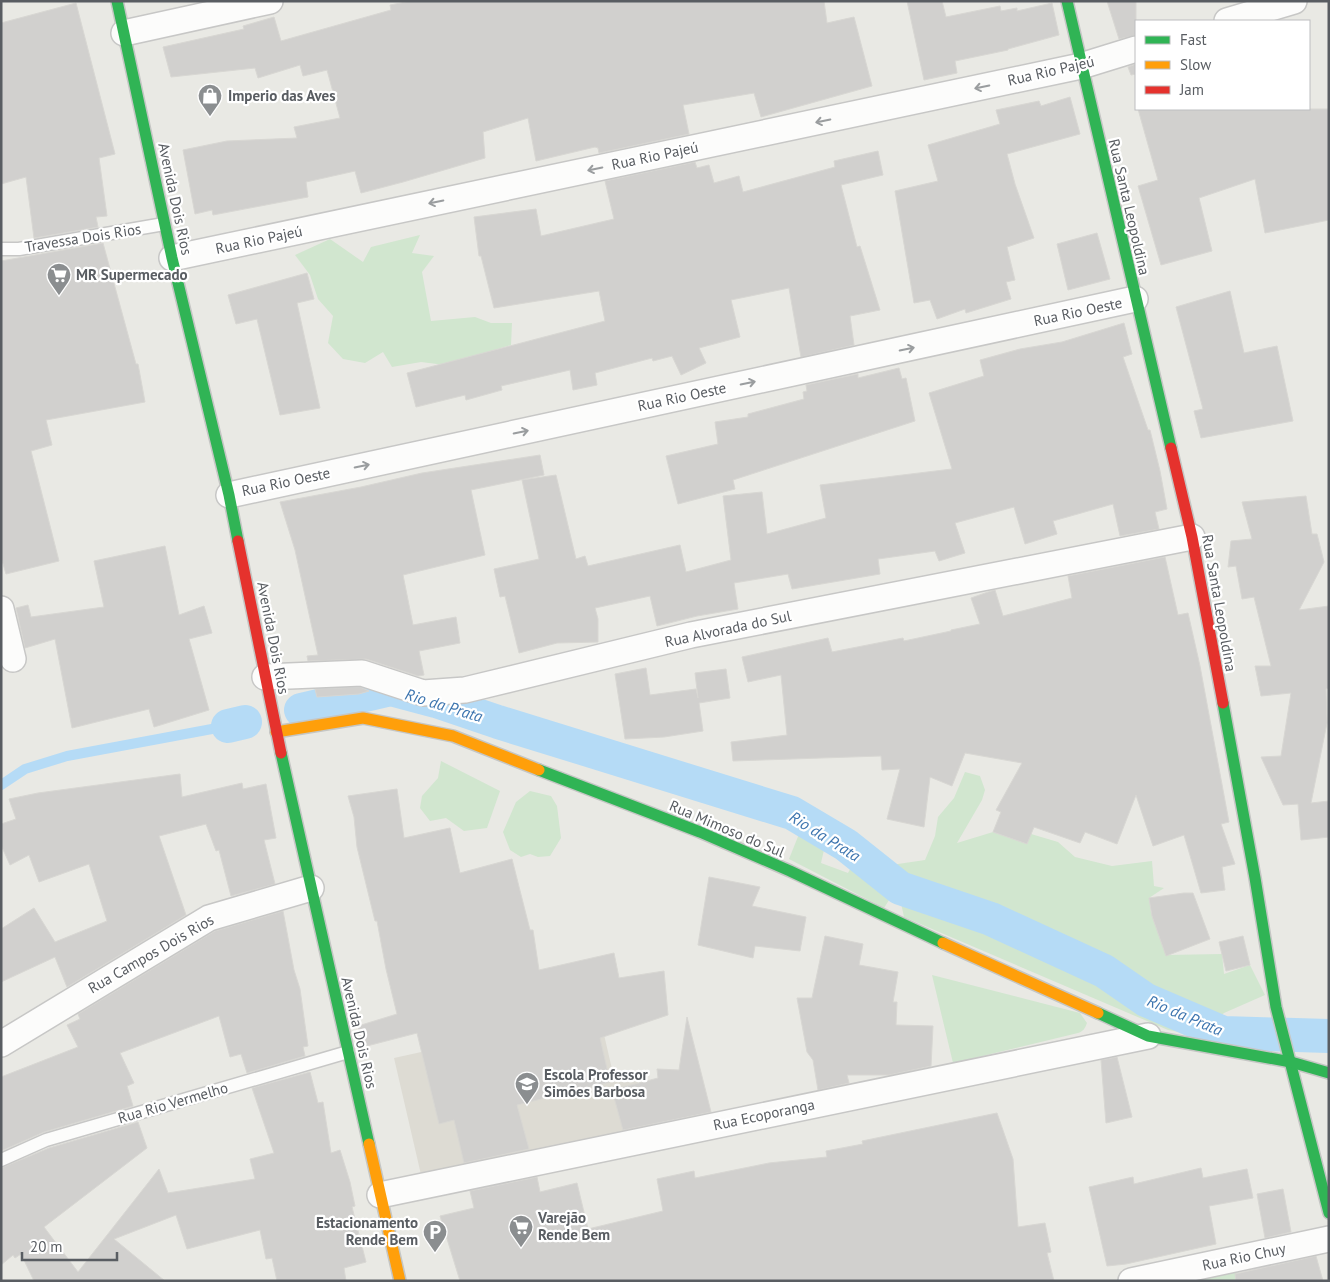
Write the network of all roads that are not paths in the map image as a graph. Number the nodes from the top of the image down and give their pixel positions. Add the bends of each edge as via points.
1 (117, 1) edge
2 (270, 1) edge
3 (1066, 1) edge
4 (1287, 2) edge
5 (1229, 20) edge
6 (124, 33) junction
7 (1135, 49) edge
8 (1081, 66) junction
9 (164, 224) junction
10 (1, 249) edge
11 (172, 258) junction
12 (1135, 299) junction
13 (229, 495) junction
14 (1192, 537) junction
15 (1, 609) edge
16 (13, 659) dead end
17 (265, 677) junction
18 (276, 732) junction
19 (311, 888) junction
20 (1148, 1036) junction
21 (1, 1044) edge
22 (348, 1052) junction
23 (1291, 1062) junction
24 (1329, 1074) edge
25 (1, 1160) edge
26 (380, 1195) junction
27 (1329, 1213) edge
28 (1329, 1239) edge
29 (400, 1281) edge
30 (1131, 1281) edge

1 - 6 street, Avenida Dois Rios
2 - 6 street
3 - 8 street, Rua Santa Leopoldina
4 - 5 street
6 - 9 street, Avenida Dois Rios
7 - 8 street, Rua Rio Pajeú
8 -> 11 street, Rua Rio Pajeú
8 - 12 street, Rua Santa Leopoldina
9 - 10 lane, Travessa Dois Rios via 19,249
9 - 11 street, Avenida Dois Rios
11 - 13 street, Avenida Dois Rios
13 -> 12 street, Rua Rio Oeste
12 - 14 street, Rua Santa Leopoldina
13 - 17 street, Avenida Dois Rios
14 - 17 street, Rua Alvorada do Sul via 691,635 465,690 423,693 362,674
14 - 23 street, Rua Santa Leopoldina via 1277,1012
15 - 16 street
17 - 18 street, Avenida Dois Rios
18 - 19 street, Avenida Dois Rios
18 - 20 street, Rua Mimoso do Sul via 363,718 453,736 700,832
19 - 21 street, Rua Campos Dois Rios via 209,918
19 - 22 street, Avenida Dois Rios
20 - 23 street, Rua Mimoso do Sul
20 - 26 street, Rua Ecoporanga
22 - 25 lane, Rua Rio Vermelho via 46,1140
22 - 26 street, Avenida Dois Rios
23 - 24 street, Rua Mimoso do Sul
23 - 27 street, Rua Santa Leopoldina
26 - 29 street, Avenida Dois Rios
28 - 30 street, Rua Rio Chuy

